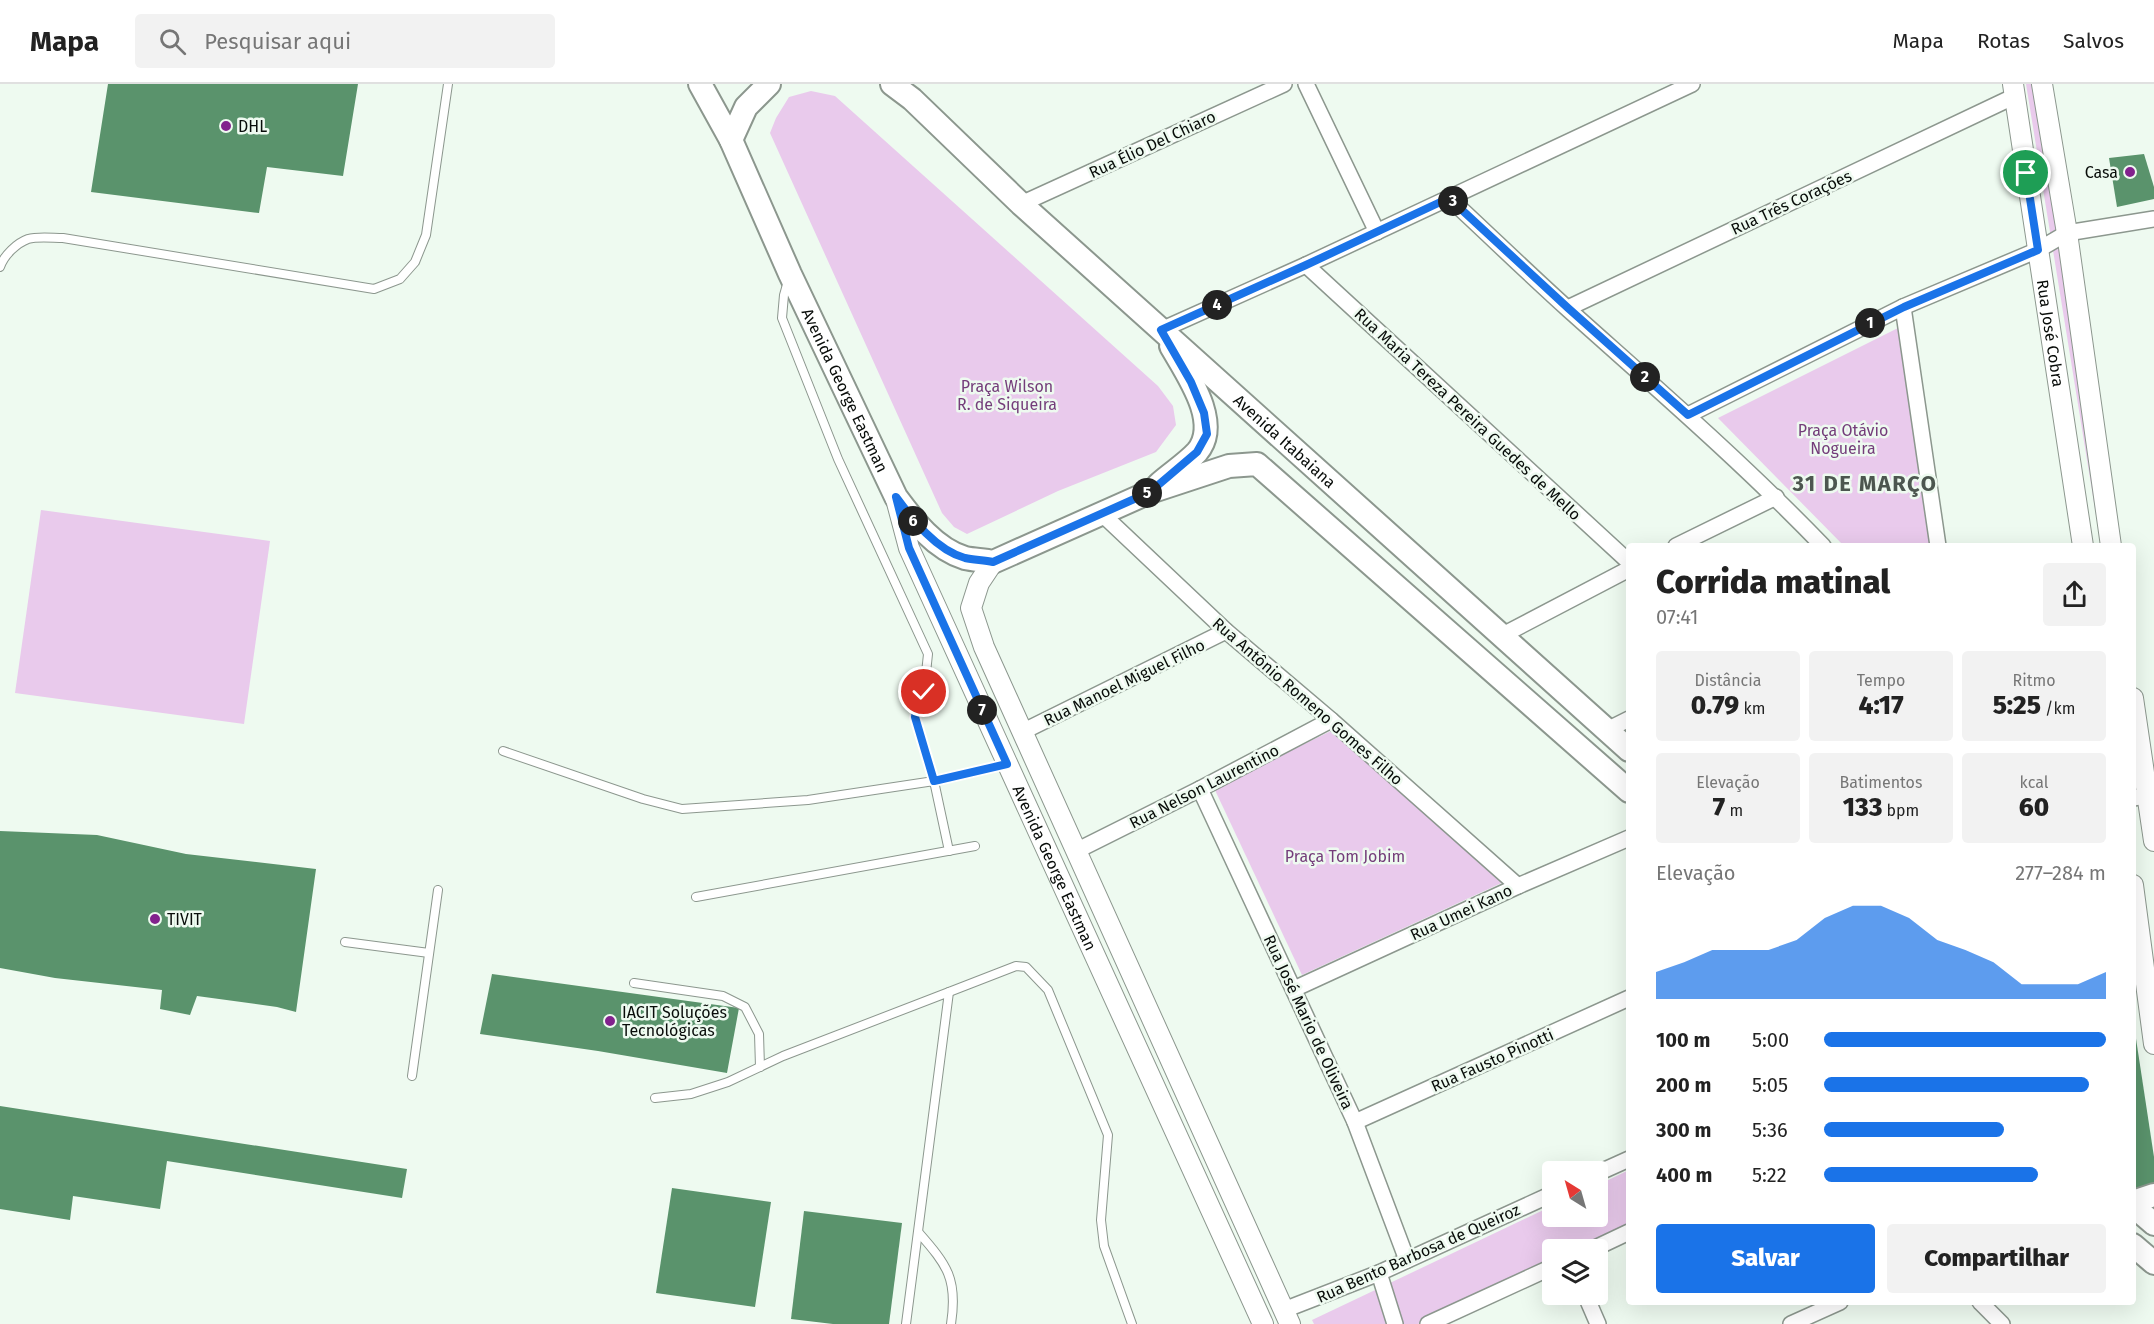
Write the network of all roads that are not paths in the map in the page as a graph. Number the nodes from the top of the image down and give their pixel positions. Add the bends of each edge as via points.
1 (448, 84) edge
2 (700, 84) edge
3 (769, 84) edge
4 (892, 84) edge
5 (1284, 84) edge
6 (1306, 84) edge
7 (1692, 84) edge
8 (2042, 84) edge
9 (2014, 90) edge
10 (915, 92) edge
11 (731, 140) junction
12 (1449, 198) junction
13 (1021, 204) junction
14 (2154, 219) edge
15 (1377, 232) junction
16 (2067, 233) junction
17 (2038, 250) junction
18 (1306, 265) junction
19 (0, 267) edge
20 (790, 274) junction
21 (1904, 307) junction
22 (1568, 308) junction
23 (1161, 330) junction
24 (1688, 415) junction
25 (1150, 492) junction
26 (896, 497) junction
27 (1776, 497) junction
28 (1101, 513) junction
29 (1682, 543) edge
30 (1820, 543) edge
31 (1938, 543) edge
32 (2083, 543) edge
33 (2111, 543) edge
34 (1626, 559) edge
35 (993, 562) junction
36 (1626, 571) edge
37 (1226, 631) junction
38 (1502, 636) junction
39 (1331, 720) junction
40 (1626, 720) edge
41 (2136, 722) edge
42 (1607, 730) junction
43 (1022, 732) junction
44 (1626, 747) edge
45 (503, 751) dead end
46 (1007, 764) junction
47 (934, 781) junction
48 (1626, 788) edge
49 (1200, 789) junction
50 (2145, 796) edge
51 (1626, 839) edge
52 (2154, 841) edge
53 (975, 846) dead end
54 (949, 851) junction
55 (1076, 851) junction
56 (1518, 886) junction
57 (438, 890) dead end
58 (696, 897) dead end
59 (2136, 904) edge
60 (345, 942) dead end
61 (429, 953) junction
62 (634, 983) dead end
63 (1294, 989) junction
64 (949, 992) junction
65 (2150, 995) edge
66 (1626, 999) edge
67 (2154, 1044) edge
68 (760, 1067) junction
69 (412, 1077) dead end
70 (655, 1098) dead end
71 (1355, 1122) junction
72 (1626, 1160) edge
73 (1608, 1168) edge
74 (2154, 1195) edge
75 (1542, 1199) edge
76 (2136, 1203) edge
77 (2136, 1207) edge
78 (2154, 1224) edge
79 (919, 1233) junction
80 (1626, 1233) edge
81 (1608, 1242) edge
82 (2136, 1248) edge
83 (1407, 1260) junction
84 (2154, 1263) edge
85 (1542, 1272) edge
86 (1379, 1273) junction
87 (1589, 1305) edge
88 (1833, 1305) edge
89 (1983, 1305) edge
90 (1287, 1317) edge
91 (1434, 1323) edge
92 (1794, 1323) edge
93 (906, 1324) edge
94 (951, 1324) edge
95 (1132, 1324) edge
96 (1263, 1324) edge
97 (1395, 1324) edge
98 (1598, 1324) edge
99 (2002, 1324) edge

1 - 19 lane via 426,235 415,262 400,279 374,290 63,238 29,238 12,249
2 - 11 main road, Avenida George Eastman
3 - 11 main road via 746,107
4 - 10 main road
5 - 13 street, Rua Élio Del Chiaro
6 - 15 street
7 - 12 street
8 - 16 street, Rua José Cobra
9 - 17 street, Rua José Cobra
9 - 22 street, Rua Três Corações
10 - 13 main road, Avenida Itabaiana via 942,130
11 - 20 main road, Avenida George Eastman
12 - 15 street
12 - 22 street
13 - 23 main road, Avenida Itabaiana
14 - 16 street
15 - 18 street
16 - 17 street
16 - 33 street, Rua José Cobra
17 - 21 street
17 - 32 street, Rua José Cobra
18 - 23 street
18 - 34 street, Rua Maria Tereza Pereira Guedes de Mello
20 - 26 main road, Avenida George Eastman
20 - 47 lane via 782,318 838,459 928,654 924,692 915,717
21 - 24 street
21 - 31 street
22 - 24 street
23 - 25 main road via 1191,382 1204,413 1207,434 1197,452
23 - 38 main road, Avenida Itabaiana
24 - 27 street
25 - 28 main road
25 - 48 main road via 1229,466 1257,464
26 - 35 main road via 913,521 947,550 965,558
26 - 46 street, Avenida George Eastman via 909,548
27 - 29 street
27 - 30 street
28 - 35 main road
28 - 37 street, Rua Antônio Romeno Gomes Filho
35 - 43 street, Avenida George Eastman via 979,583 971,608
36 - 38 street
37 - 39 street, Rua Antônio Romeno Gomes Filho
37 - 43 street, Rua Manoel Miguel Filho
38 - 42 main road, Avenida Itabaiana
39 - 49 street, Rua Nelson Laurentino
39 - 56 street, Rua Antônio Romeno Gomes Filho
40 - 42 street
41 - 50 street
42 - 44 main road, Avenida Itabaiana
43 - 55 street, Avenida George Eastman
45 - 47 lane via 682,809 808,801
46 - 47 lane
46 - 96 street, Avenida George Eastman
47 - 54 lane
49 - 55 street, Rua Nelson Laurentino
49 - 63 street, Rua José Mario de Oliveira
50 - 52 street
51 - 56 street, Rua Umei Kano
53 - 54 lane
54 - 58 lane
55 - 90 street, Avenida George Eastman
56 - 63 street, Rua Umei Kano
57 - 61 lane
59 - 65 street
60 - 61 lane
61 - 69 lane
62 - 68 lane via 723,996 745,1007 759,1034
63 - 71 street, Rua José Mario de Oliveira
64 - 68 lane
64 - 79 lane
64 - 95 lane via 1016,966 1026,967 1048,990 1108,1135 1101,1220 1104,1246
65 - 67 street
66 - 71 street, Rua Fausto Pinotti
68 - 70 lane via 691,1094
71 - 83 street, Rua José Mario de Oliveira
72 - 73 street
74 - 76 main road
75 - 83 street, Rua Bento Barbosa de Queiroz
77 - 78 main road
79 - 93 lane
79 - 94 lane via 943,1260 952,1283
80 - 81 street
82 - 84 main road
83 - 86 street, Rua Bento Barbosa de Queiroz
85 - 91 street
86 - 90 street, Rua Bento Barbosa de Queiroz
86 - 97 street
87 - 98 street
88 - 92 street
89 - 99 street

